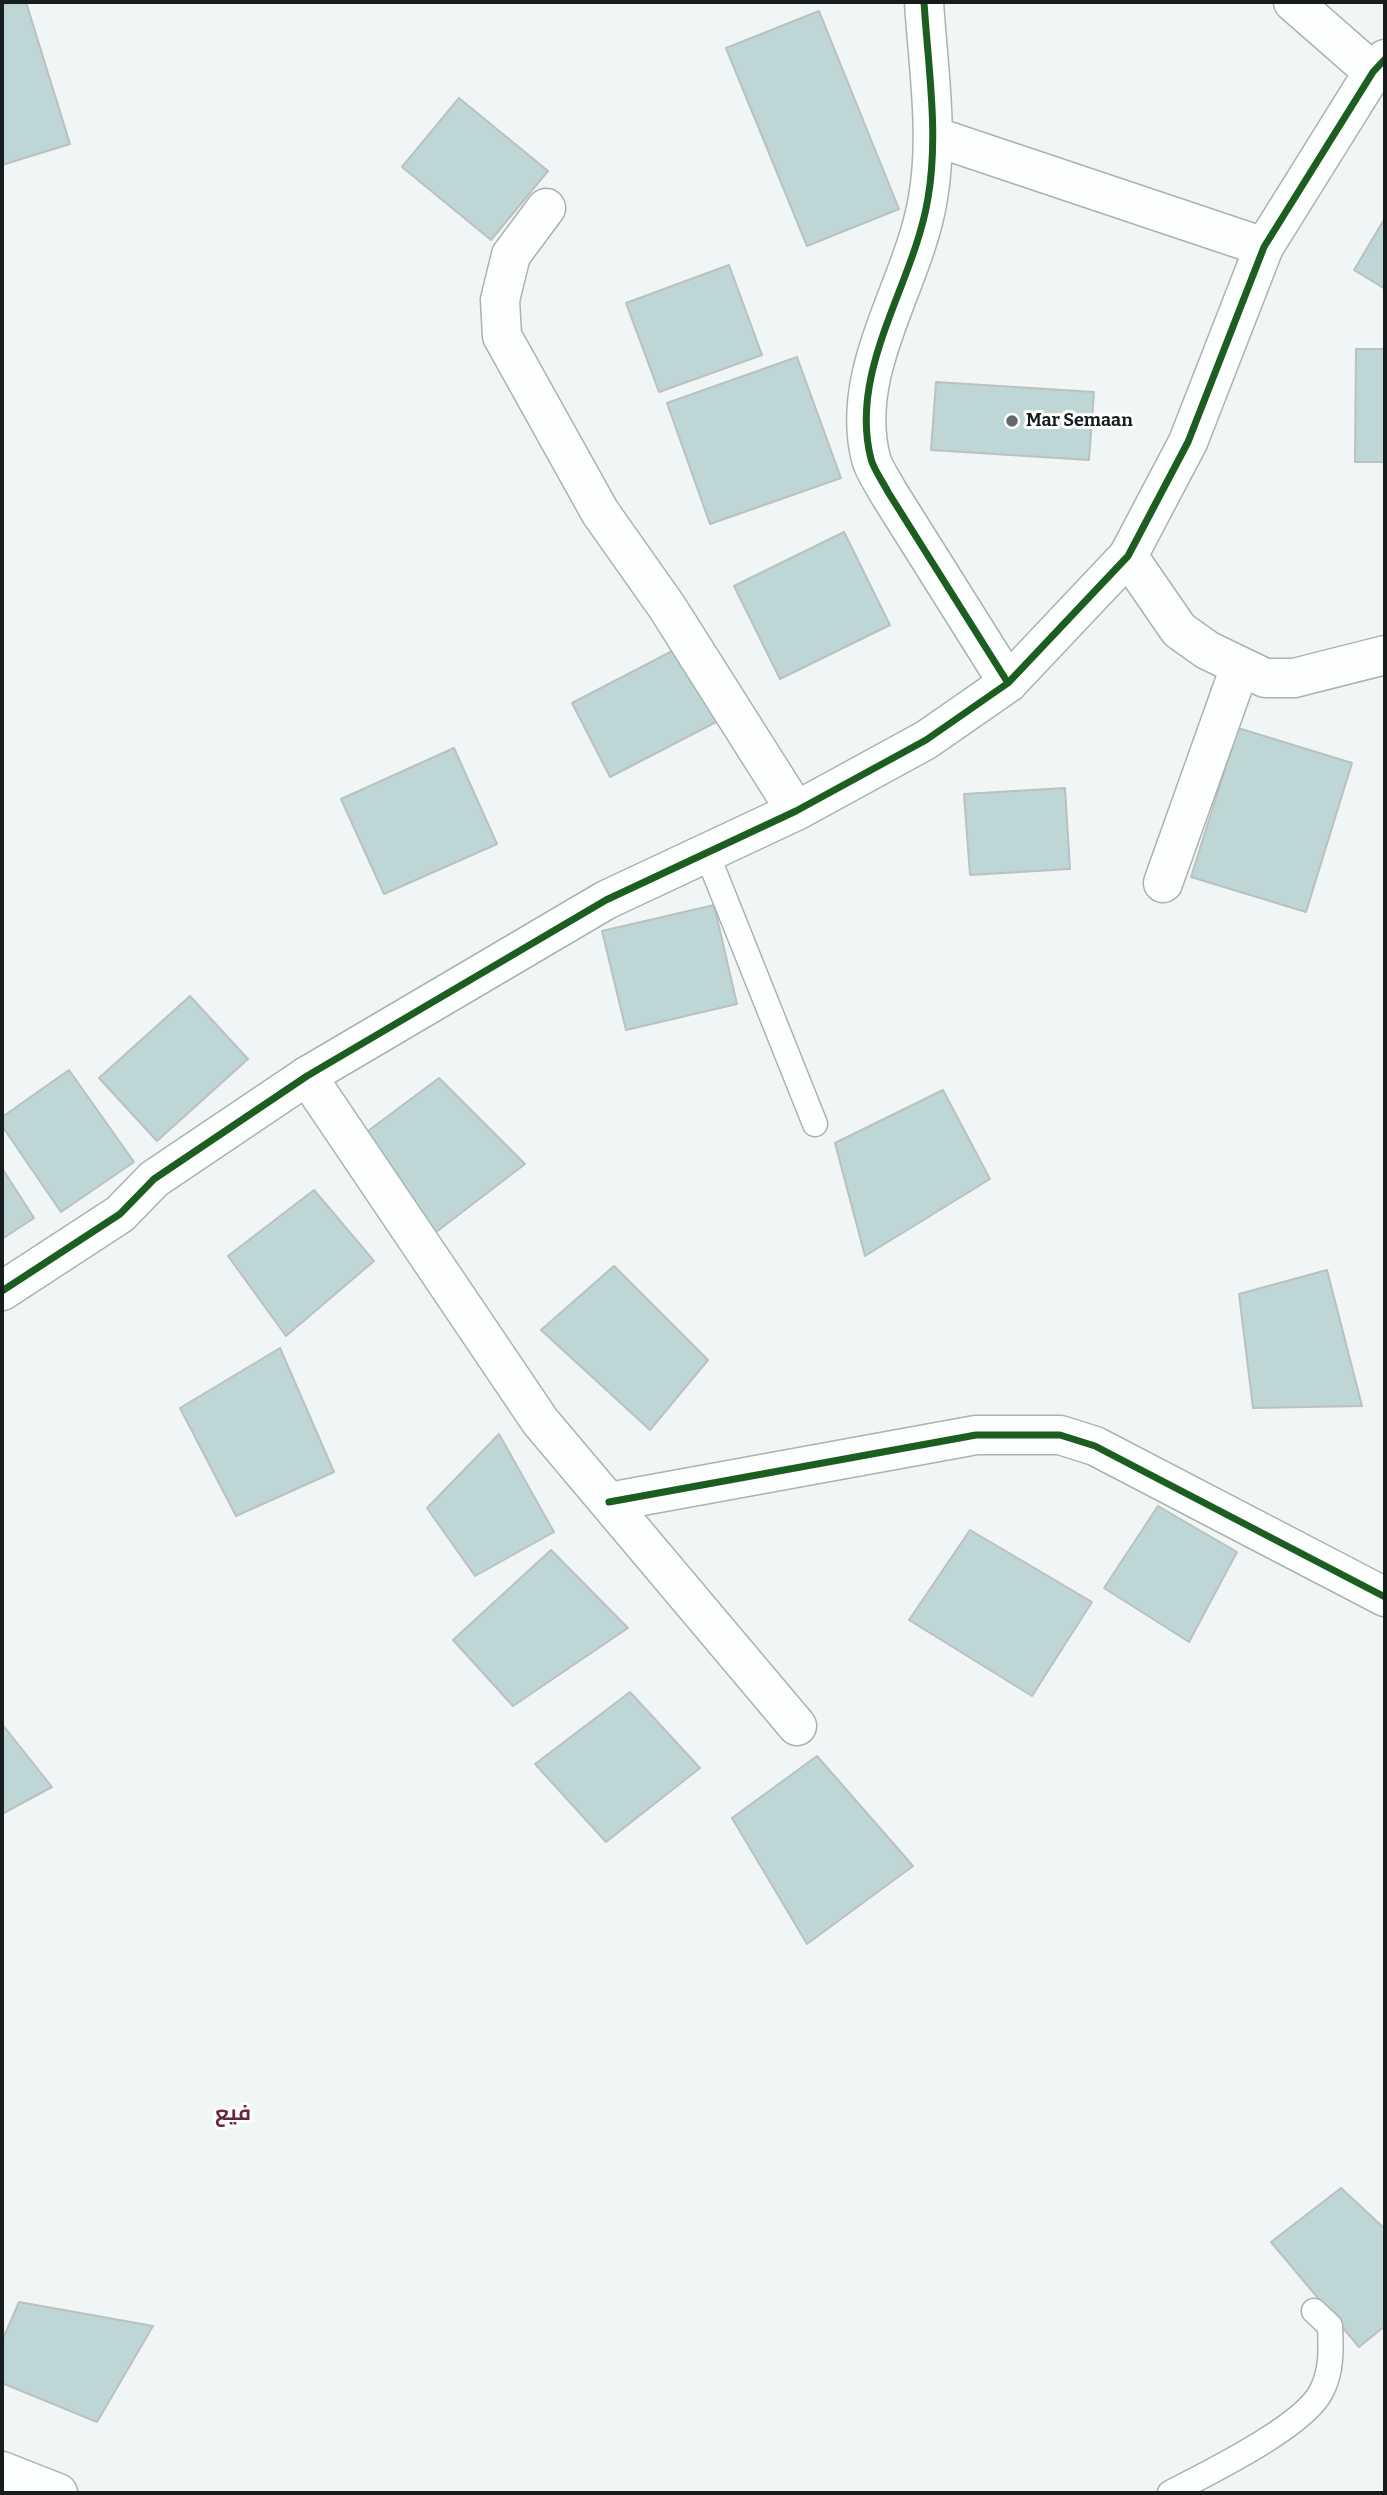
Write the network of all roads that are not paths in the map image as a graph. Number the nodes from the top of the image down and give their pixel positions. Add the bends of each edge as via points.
1 (924, 2) edge
2 (1293, 2) edge
3 (1379, 66) edge
4 (933, 136) junction
5 (546, 208) dead end
6 (1264, 247) junction
7 (1128, 555) junction
8 (1385, 655) edge
9 (1240, 667) junction
10 (1008, 683) junction
11 (796, 811) junction
12 (706, 854) junction
13 (1163, 883) dead end
14 (307, 1076) junction
15 (815, 1124) dead end
16 (2, 1291) edge
17 (609, 1502) junction
18 (1385, 1597) edge
19 (797, 1726) dead end
20 (1314, 2311) dead end
21 (2, 2471) edge
22 (58, 2493) edge
23 (1170, 2493) edge

1 - 4 street
2 - 3 street
3 - 6 street
4 - 6 street
4 - 10 street via 929,197 914,259 868,385 865,425 872,461 888,492
5 - 11 street via 511,255 500,300 502,337 600,512 667,607
6 - 7 street via 1188,442
7 - 9 street via 1179,630
7 - 10 street
8 - 9 street via 1294,678 1265,678
9 - 13 street
10 - 11 street via 926,740
11 - 12 street
12 - 14 street via 606,900
12 - 15 lane
14 - 16 street via 155,1180 120,1214
14 - 17 street via 540,1421
17 - 18 street via 976,1434 1060,1434 1106,1452
17 - 19 street
20 - 23 lane via 1330,2326 1331,2357 1322,2392 1297,2418
21 - 22 street

